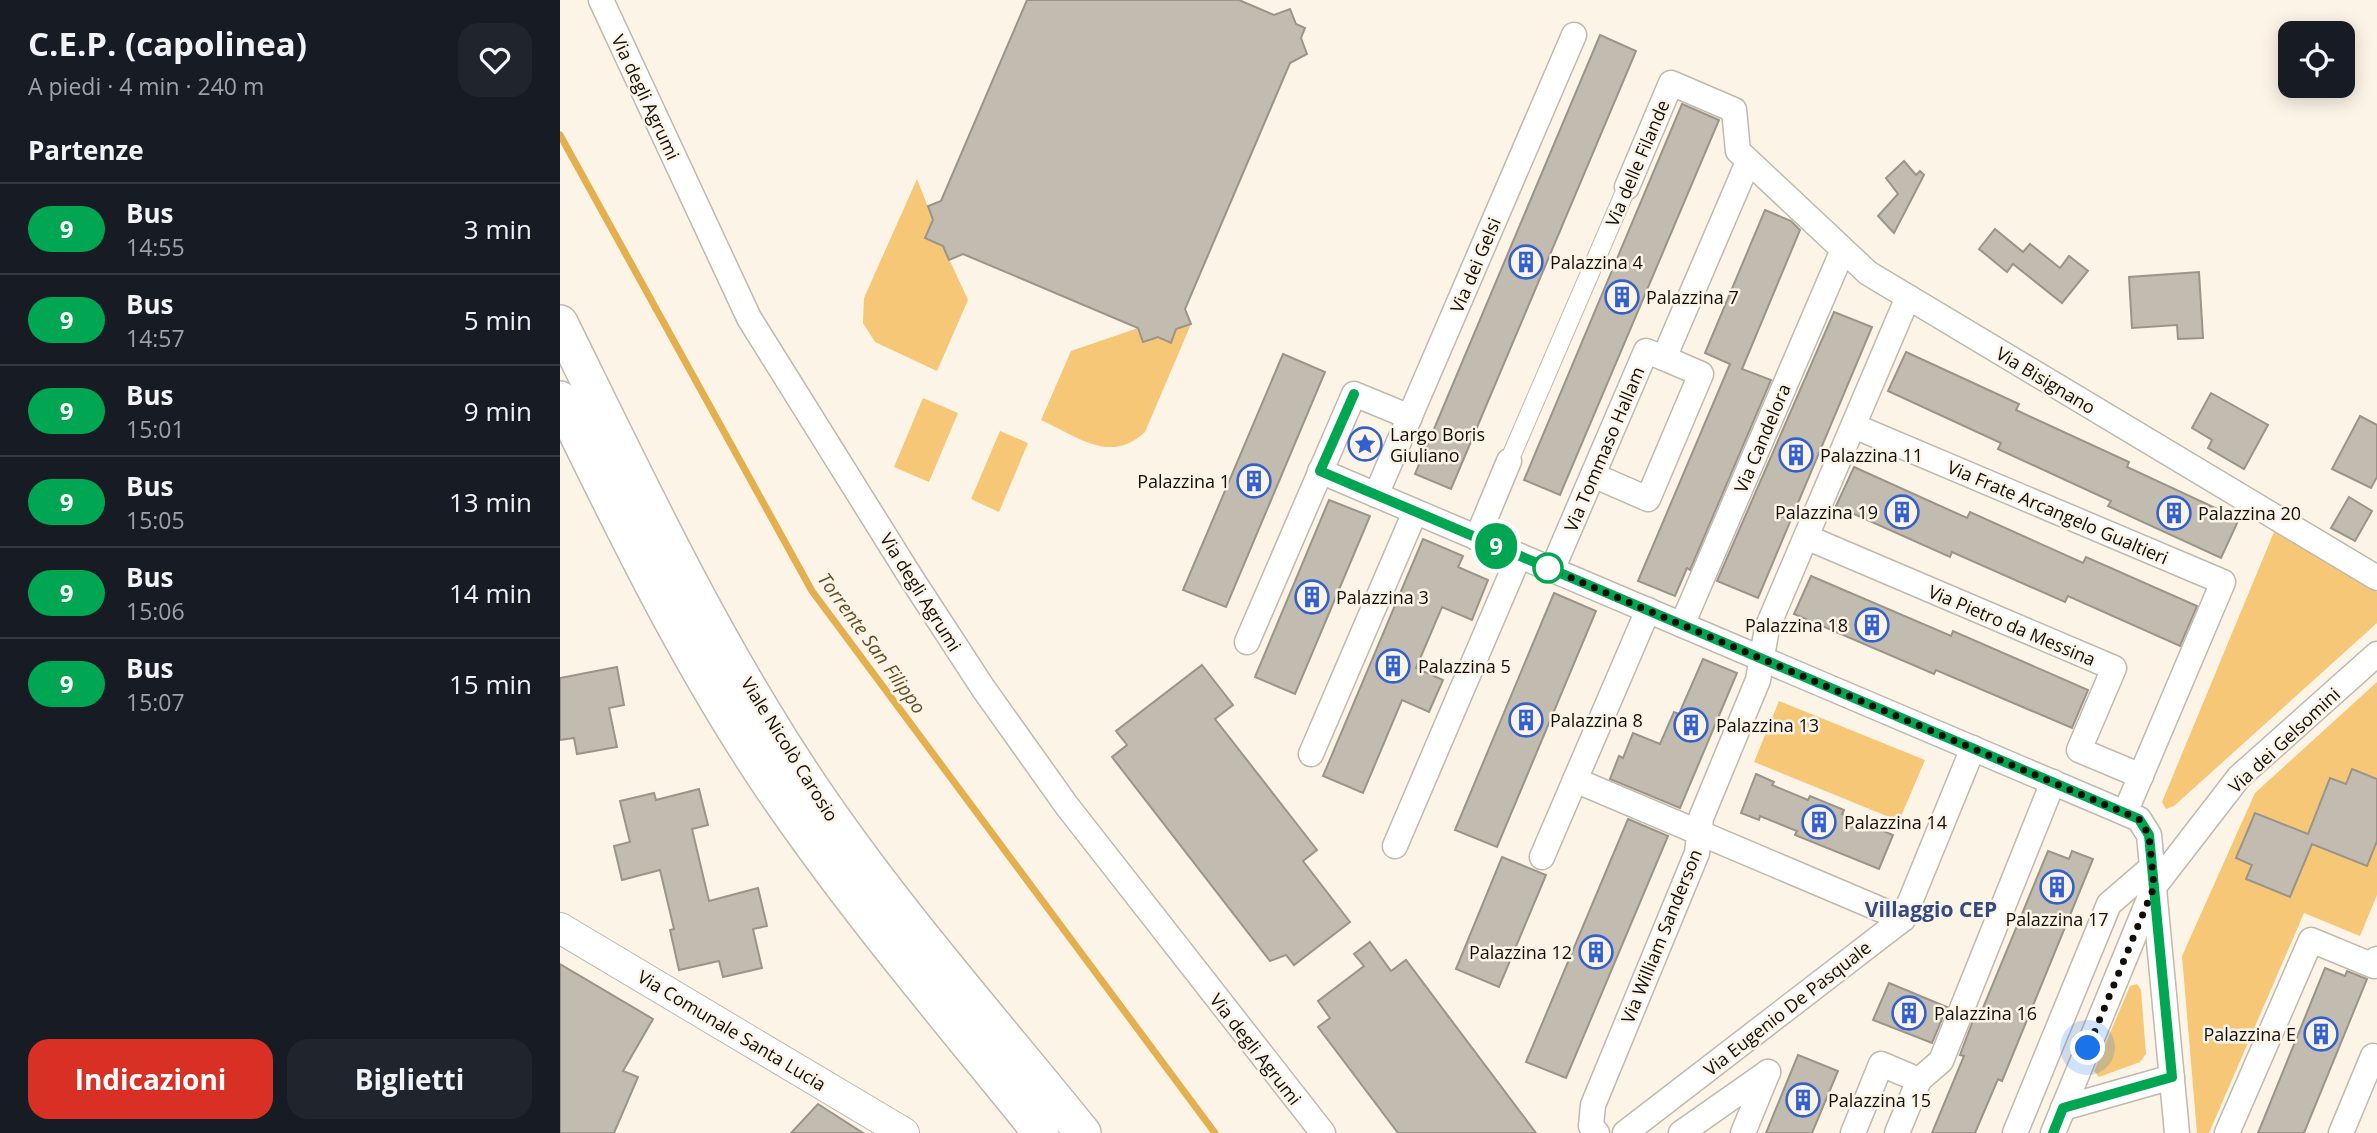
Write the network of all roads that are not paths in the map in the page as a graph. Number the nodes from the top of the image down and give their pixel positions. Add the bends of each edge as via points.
1 (601, 0) edge
2 (1574, 34) dead end
3 (1743, 157) junction
4 (1627, 187) joint
5 (1842, 252) junction
6 (1908, 297) junction
7 (560, 323) edge
8 (1664, 358) junction
9 (560, 399) edge
10 (1410, 418) junction
11 (1854, 426) junction
12 (1509, 461) joint
13 (1320, 471) junction
14 (1592, 475) junction
15 (1376, 495) junction
16 (1415, 512) junction
17 (1806, 537) junction
18 (1477, 538) junction
19 (1519, 556) junction
20 (1552, 570) junction
21 (2377, 578) edge
22 (1648, 610) junction
23 (1682, 625) junction
24 (1247, 642) dead end
25 (2377, 654) edge
26 (1762, 659) junction
27 (1973, 748) junction
28 (1311, 754) dead end
29 (2141, 776) junction
30 (1575, 780) junction
31 (2053, 782) junction
32 (2125, 813) junction
33 (1700, 833) junction
34 (1395, 846) dead end
35 (1542, 858) dead end
36 (2153, 877) junction
37 (1903, 919) junction
38 (560, 928) edge
39 (2377, 959) edge
40 (2046, 1058) junction
41 (2377, 1058) edge
42 (2079, 1070) junction
43 (2172, 1077) junction
44 (1919, 1080) junction
45 (2063, 1108) junction
46 (904, 1133) edge
47 (1041, 1133) edge
48 (1083, 1133) edge
49 (1322, 1133) edge
50 (1597, 1133) edge
51 (1625, 1133) edge
52 (1681, 1133) edge
53 (1743, 1133) edge
54 (1853, 1133) edge
55 (1897, 1133) edge
56 (2015, 1133) edge
57 (2053, 1133) edge
58 (2177, 1133) edge
59 (2228, 1133) edge
60 (2340, 1133) edge

1 - 49 street, Via degli Agrumi via 749,318 910,576 1067,806
2 - 10 street, Via dei Gelsi
3 - 4 street, Via delle Filande via 1734,110 1671,83
3 - 5 street, Via Bisignano
3 - 8 street, Via Tommaso Hallam
4 - 12 street, Via delle Filande
5 - 6 street, Via Bisignano
5 - 23 street, Via Candelora
6 - 11 street, Via William Sanderson
6 - 21 street, Via Bisignano
7 - 48 main road, Viale Nicolò Carosio via 693,590 797,766 873,873
8 - 14 street, Via Tommaso Hallam via 1646,351
8 - 14 street via 1701,374 1648,499
9 - 47 main road, Viale Nicolò Carosio via 663,606 768,782 845,890
10 - 13 street via 1354,394
10 - 15 street, Via dei Gelsi
11 - 17 street, Via William Sanderson
11 - 29 street, Via Frate Arcangelo Gualtieri via 2223,582
12 - 18 street, Via delle Filande
13 - 15 street
13 - 24 street
14 - 20 street, Via Tommaso Hallam
15 - 16 street
16 - 18 street
16 - 28 street
17 - 26 street, Via William Sanderson via 1767,628
17 - 29 street, Via Pietro da Messina via 2114,668 2079,750
18 - 19 street
19 - 20 street
19 - 34 street
20 - 22 street
22 - 23 street
22 - 30 street
23 - 26 street
25 - 36 street, Via dei Gelsomini via 2239,777
26 - 27 street
26 - 33 street, Via William Sanderson via 1758,680 1701,818
27 - 31 street
27 - 37 street
29 - 32 street
30 - 33 street
30 - 35 street
31 - 32 street
31 - 44 street via 1941,1061
32 - 36 street via 2146,826
33 - 37 street
33 - 50 street, Via William Sanderson via 1698,853 1593,1105 1591,1125
36 - 40 street, Via dei Gelsomini via 2109,904
36 - 42 street, Via dei Gelsomini
36 - 43 street
37 - 51 street, Via Eugenio De Pasquale
38 - 46 street, Via Comunale Santa Lucia
39 - 59 street via 2374,966 2311,940
40 - 42 street
40 - 56 street, Via dei Gelsomini
41 - 60 street via 2373,1056
42 - 45 street, Via dei Gelsomini
43 - 45 street
43 - 58 street
44 - 54 street via 1881,1064
44 - 55 street
45 - 57 street, Via dei Gelsomini
52 - 53 street via 1768,1072

